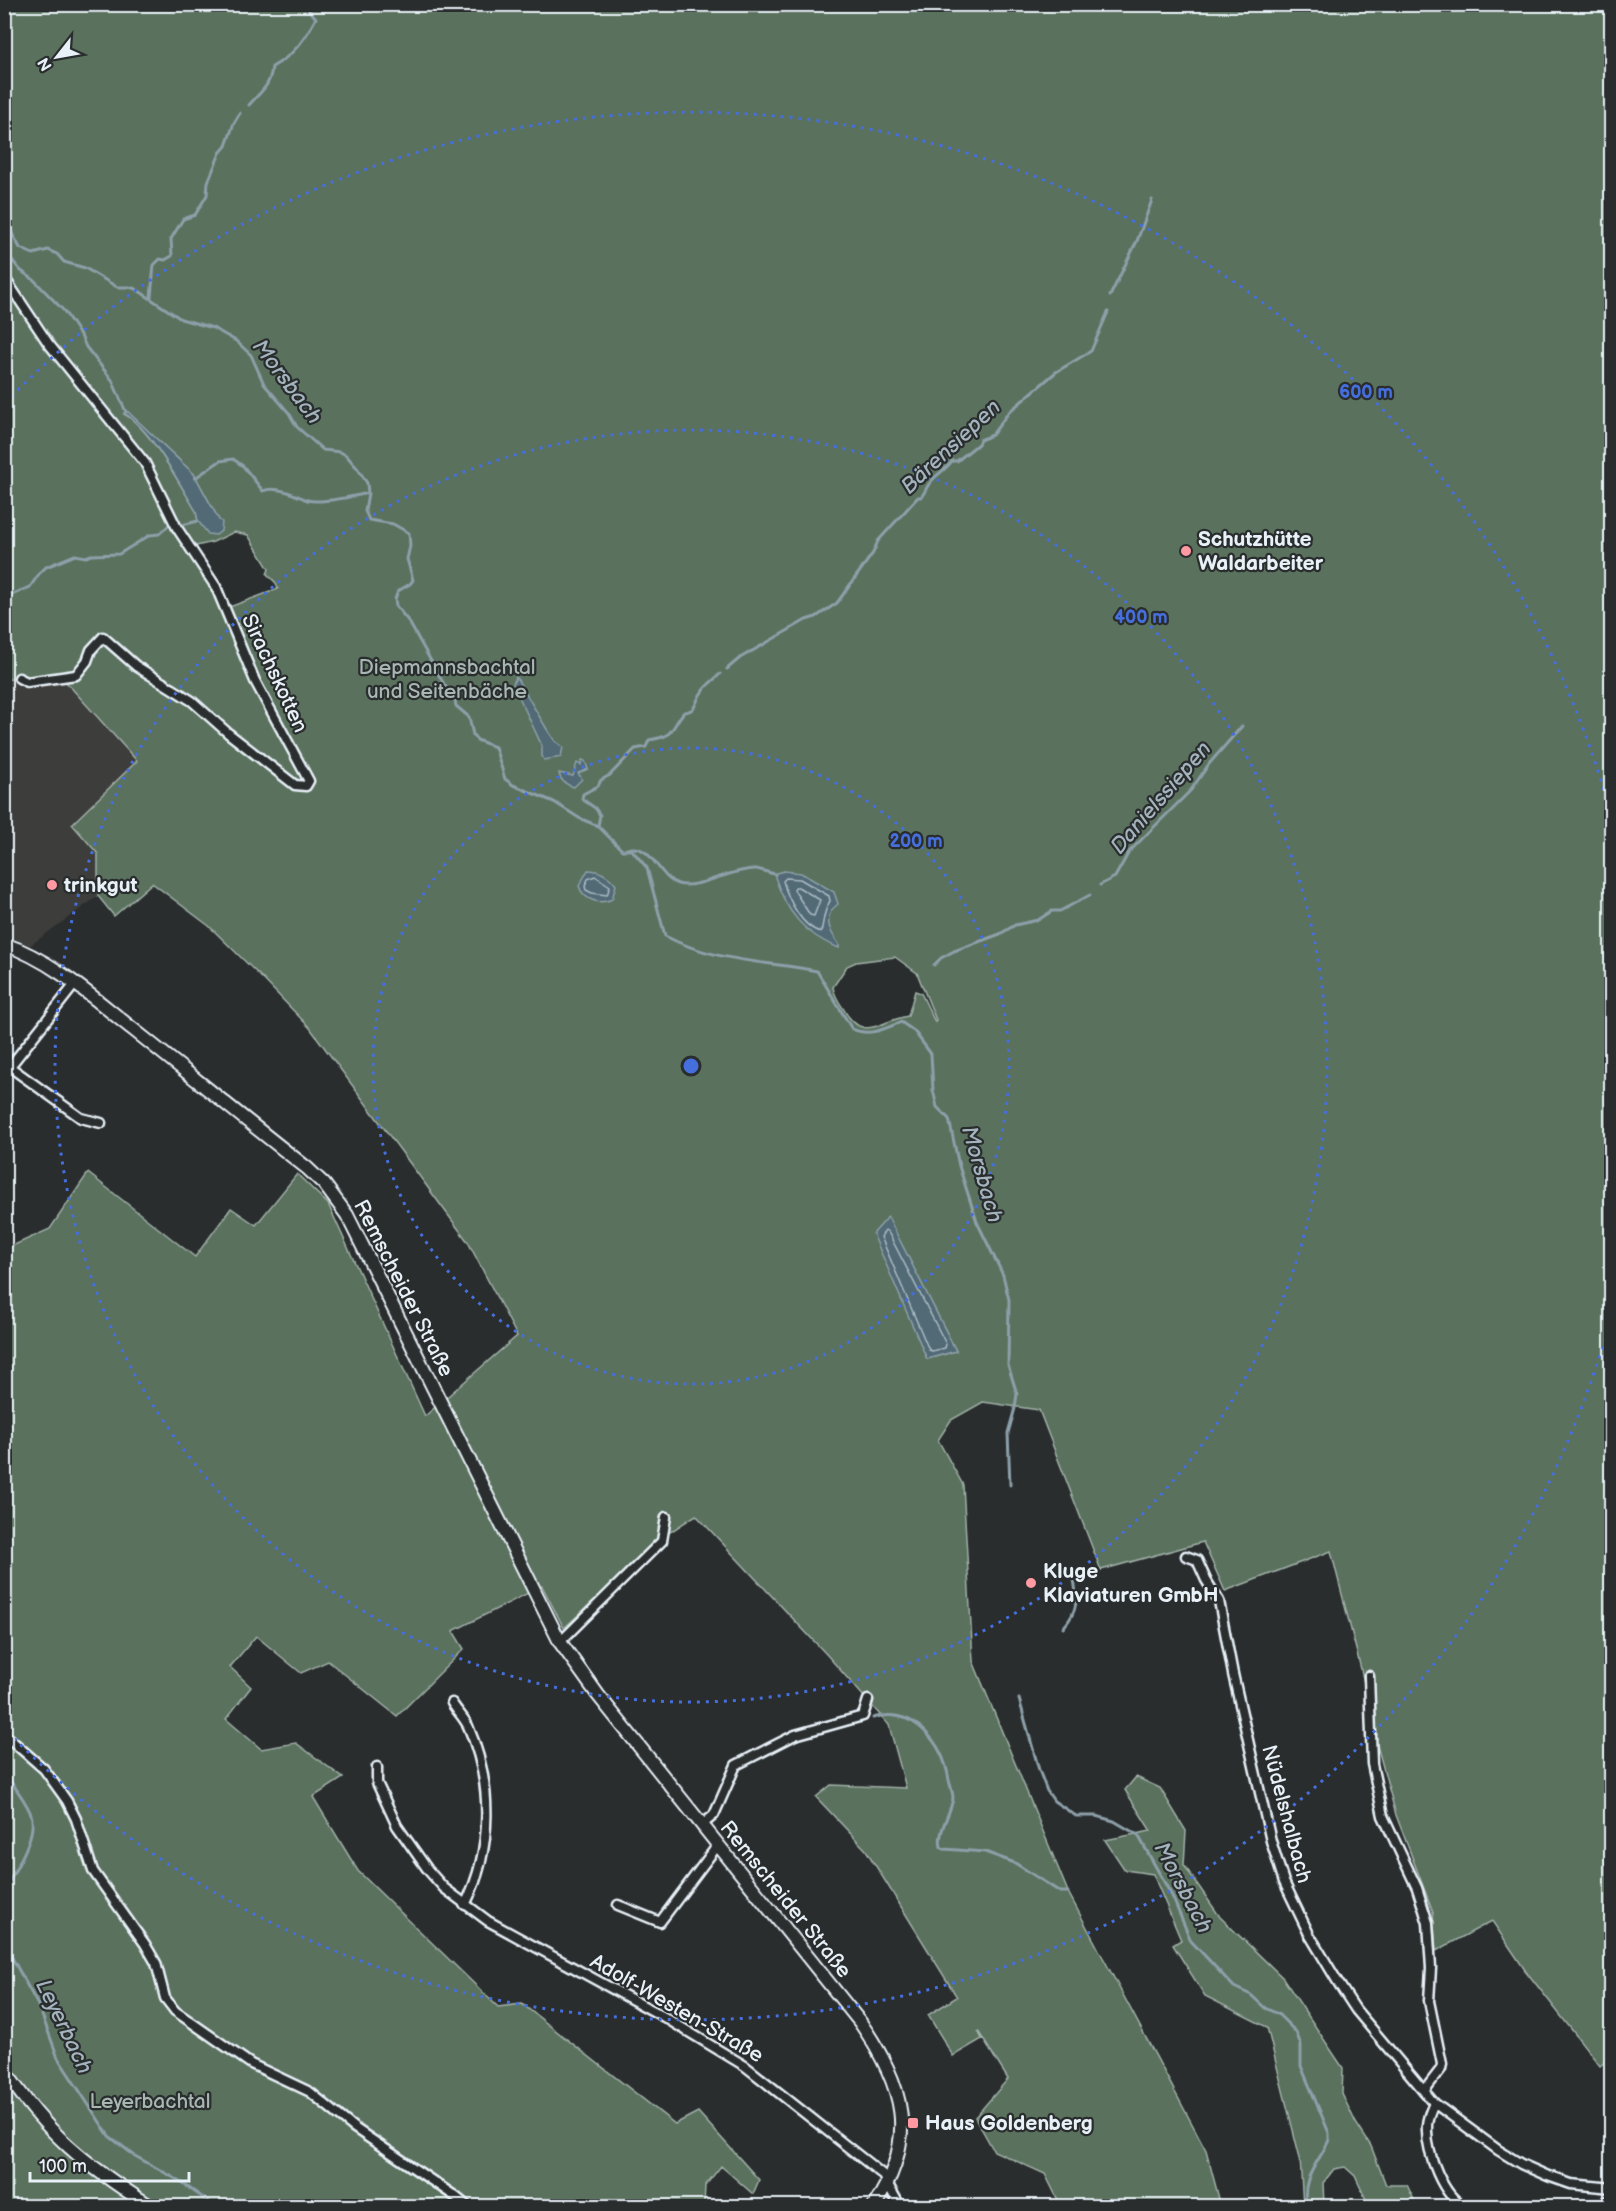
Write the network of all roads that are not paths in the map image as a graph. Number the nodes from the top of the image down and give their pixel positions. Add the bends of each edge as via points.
1 (4, 277) edge
2 (19, 678) dead end
3 (4, 944) edge
4 (75, 984) junction
5 (7, 1071) edge
6 (101, 1123) dead end
7 (666, 1517) dead end
8 (1186, 1556) dead end
9 (560, 1642) junction
10 (1369, 1676) dead end
11 (868, 1700) dead end
12 (452, 1703) dead end
13 (4, 1734) edge
14 (377, 1767) dead end
15 (702, 1825) junction
16 (718, 1845) junction
17 (465, 1905) junction
18 (618, 1905) dead end
19 (4, 2069) edge
20 (1424, 2091) junction
21 (1434, 2103) junction
22 (887, 2182) junction
23 (1611, 2188) edge
24 (1611, 2199) edge
25 (150, 2206) edge
26 (467, 2206) edge
27 (874, 2206) edge
28 (900, 2206) edge
29 (1464, 2206) edge
30 (1598, 2206) edge

1 - 2 street, Sirachskotten via 48,343 145,462 177,528 216,587 255,681 309,781 306,786 295,785 192,701 136,666 103,637 76,675 27,682
3 - 4 main road, Remscheider Straße via 43,961
4 - 5 street
4 - 9 main road, Remscheider Straße via 307,1168 334,1196 357,1233
5 - 6 street via 81,1118
7 - 9 street via 662,1541
8 - 20 street, Nüdelshalbach via 1197,1560 1219,1601 1271,1841 1284,1882 1309,1934 1350,2001
9 - 15 main road, Remscheider Straße
10 - 20 street via 1372,1764 1383,1816 1417,1888 1430,1935 1429,2001 1442,2064
11 - 15 street via 863,1716 795,1735 736,1765 714,1815
12 - 17 street via 467,1724 477,1754 487,1809 480,1865
13 - 26 street via 44,1769 67,1801 93,1871 145,1944 159,1972 165,1998 175,2011 251,2064 310,2092 353,2127
14 - 17 street, Adolf-Westen-Straße via 377,1783 405,1838 444,1888
15 - 16 main road, Remscheider Straße
16 - 18 street via 660,1922
16 - 22 main road, Remscheider Straße via 860,2022 887,2066 899,2099 901,2119 898,2148
17 - 22 street, Adolf-Westen-Straße via 745,2066 869,2163
19 - 25 main road via 71,2151
20 - 21 street, Nüdelshalbach
21 - 23 street, Nüdelshalbach via 1521,2164 1571,2184
21 - 29 street via 1426,2130 1431,2157 1448,2191
22 - 27 main road, Remscheider Straße
22 - 28 street, Adolf-Westen-Straße
24 - 30 street

